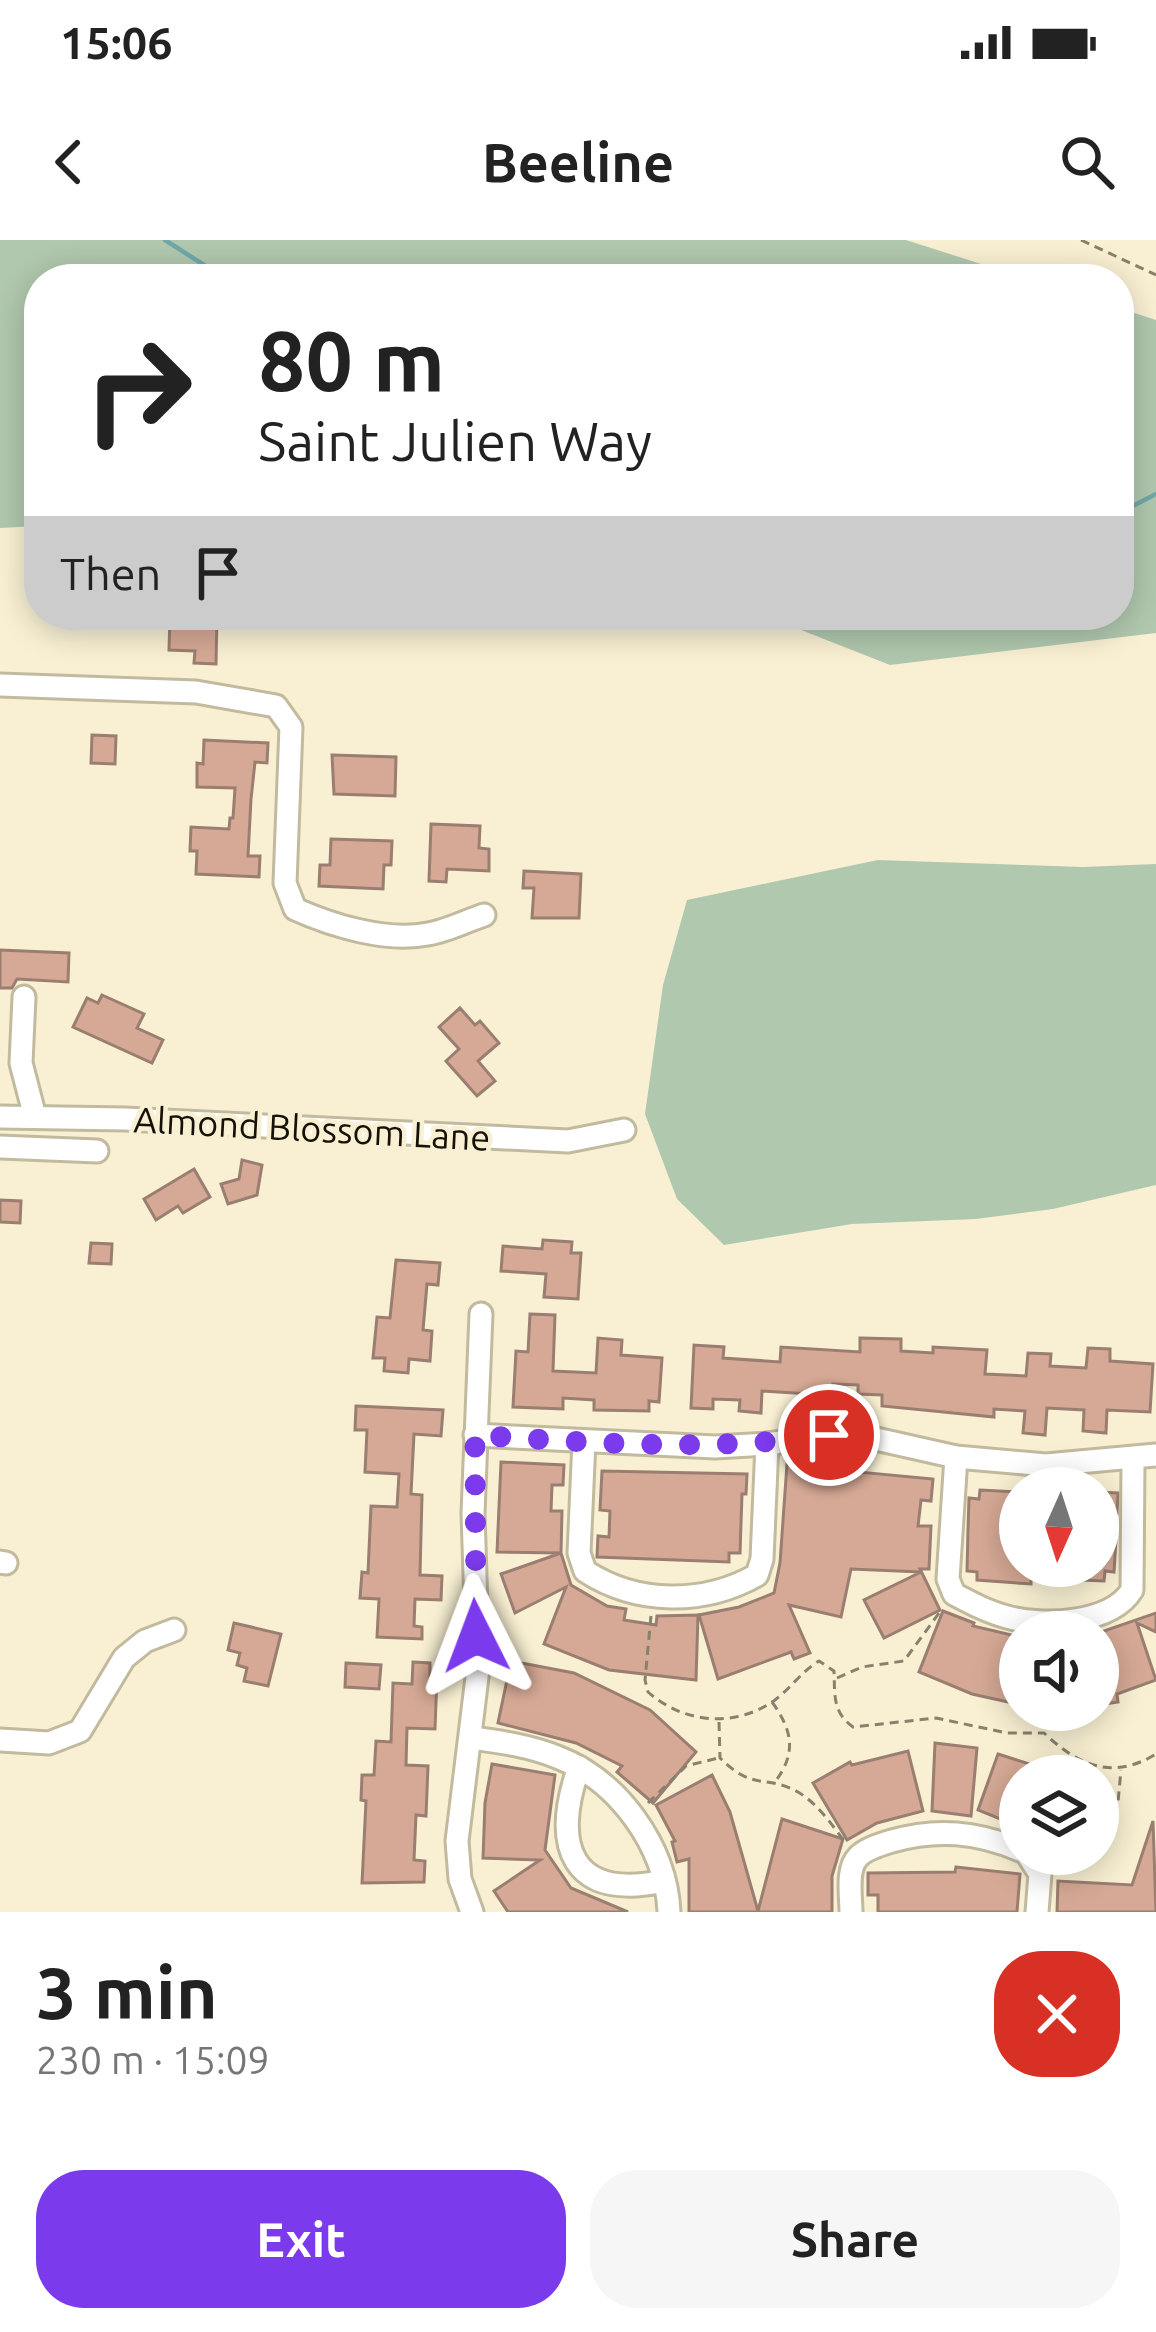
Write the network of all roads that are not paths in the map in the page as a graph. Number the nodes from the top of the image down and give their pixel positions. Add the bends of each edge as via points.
1 (0, 685) edge
2 (484, 916) dead end
3 (24, 998) dead end
4 (0, 1117) edge
5 (35, 1117) junction
6 (624, 1130) dead end
7 (0, 1148) edge
8 (97, 1151) dead end
9 (481, 1314) dead end
10 (475, 1435) junction
11 (584, 1441) junction
12 (767, 1444) junction
13 (956, 1457) junction
14 (1145, 1458) edge
15 (174, 1630) dead end
16 (472, 1738) junction
17 (0, 1740) edge
18 (579, 1768) junction
19 (999, 1841) edge
20 (1040, 1875) edge
21 (664, 1881) junction
22 (472, 1912) edge
23 (669, 1912) edge
24 (851, 1912) edge
25 (1037, 1912) edge

1 - 2 street via 196,692 276,706 291,727 285,883 295,909 323,922 426,935
3 - 5 street via 21,1063
4 - 5 street, Almond Blossom Lane
5 - 6 street, Almond Blossom Lane via 568,1141
7 - 8 street
9 - 10 street
10 - 11 street
10 - 16 street
11 - 12 street
11 - 12 street via 585,1571 654,1596 708,1595 757,1574
12 - 13 street via 829,1435
13 - 14 street via 1046,1466
13 - 14 street via 948,1579 954,1594 1011,1618 1041,1621 1125,1601
15 - 17 street via 124,1658 80,1731 49,1744
16 - 18 street via 530,1748
16 - 22 street via 457,1841
18 - 21 street via 634,1817
18 - 21 street via 566,1814 572,1857 604,1884
19 - 24 street via 955,1832 880,1845 857,1857
20 - 25 street
21 - 23 street

